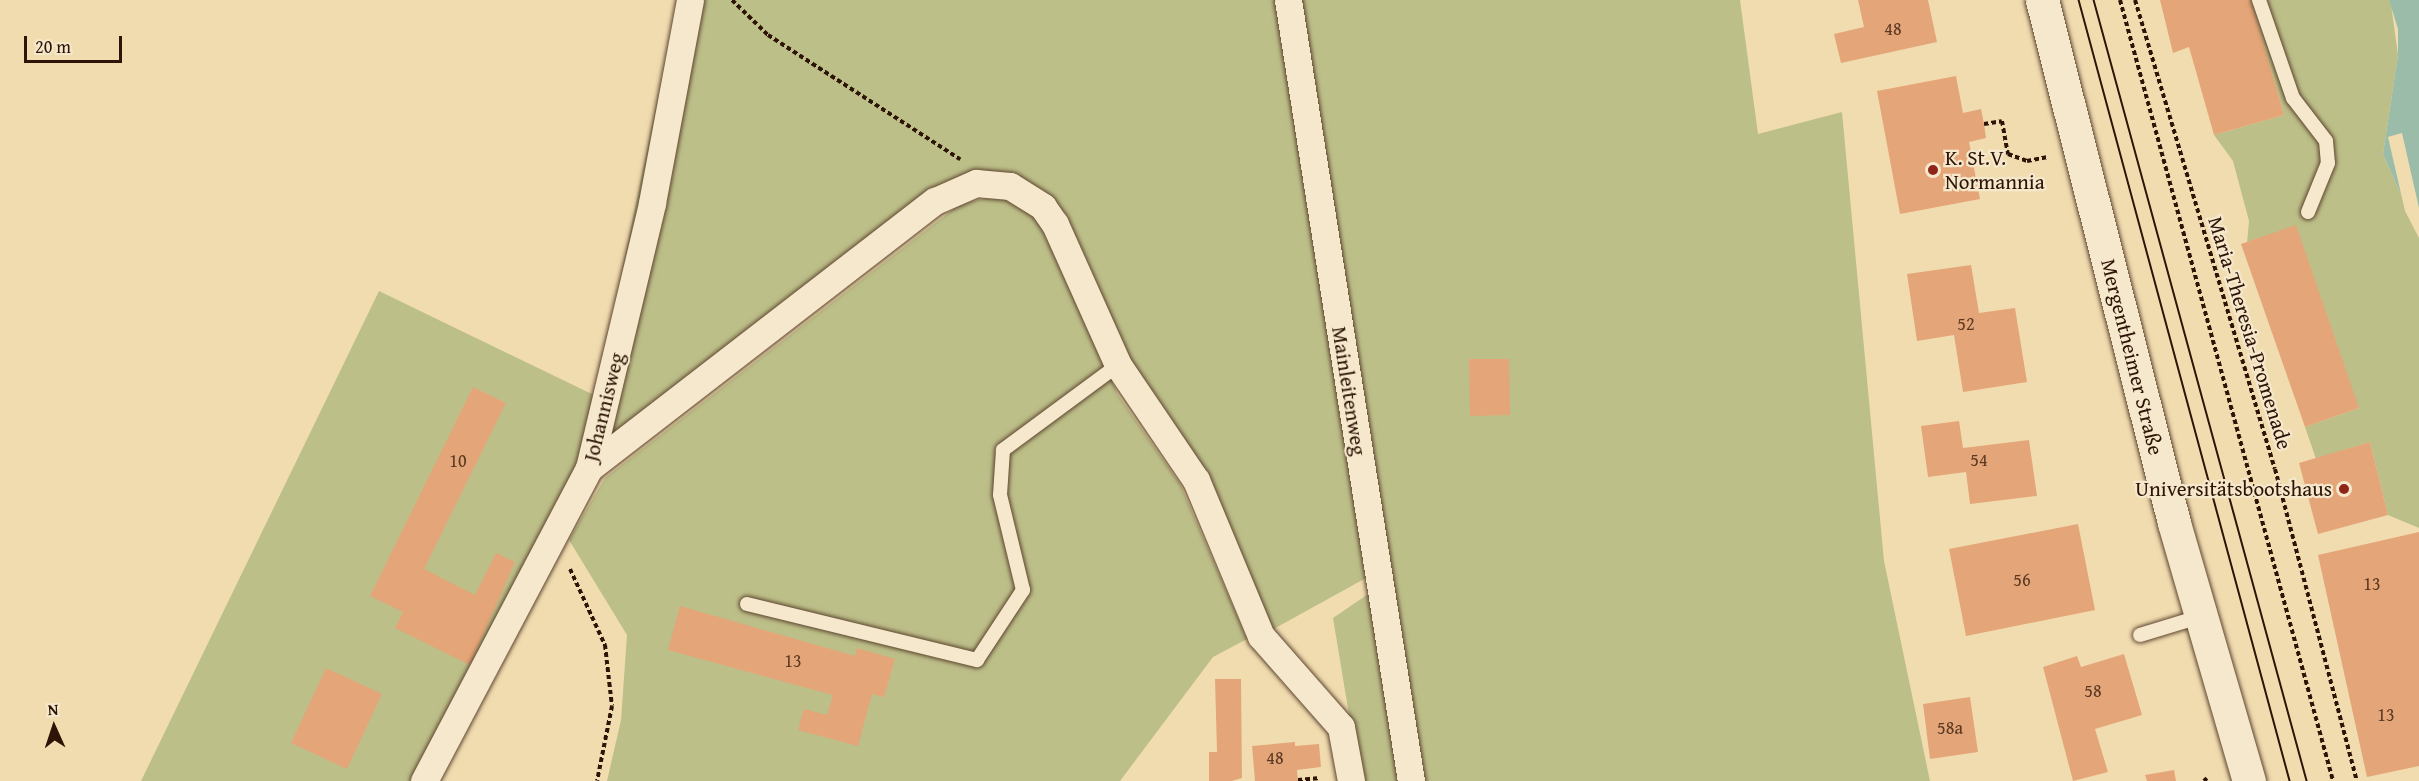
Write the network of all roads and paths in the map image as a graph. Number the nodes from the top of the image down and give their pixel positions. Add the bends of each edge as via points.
1 (690, 0) edge
2 (732, 0) edge
3 (1288, 0) edge
4 (2042, 0) edge
5 (2120, 0) edge
6 (2135, 0) edge
7 (2259, 0) edge
8 (1984, 124) dead end
9 (2080, 151) junction
10 (995, 183) junction
11 (2308, 212) dead end
12 (1118, 365) junction
13 (589, 468) junction
14 (553, 540) junction
15 (747, 604) dead end
16 (2202, 616) junction
17 (2140, 634) dead end
18 (1339, 779) edge
19 (1298, 780) edge
20 (424, 781) edge
21 (597, 781) edge
22 (1411, 781) edge
23 (2249, 781) edge
24 (2332, 781) edge
25 (2357, 781) edge

1 - 13 street, Johannisweg via 652,203
2 - 10 path via 768,34
3 - 22 street, Mainleitenweg
4 - 9 main road, Mergentheimer Straße
5 - 24 path, Maria-Theresia-Promenade
6 - 25 path, Maria-Theresia-Promenade via 2274,468
7 - 11 lane via 2294,98 2326,141 2328,163
8 - 9 path via 2002,121 2008,154 2027,161
9 - 16 main road, Mergentheimer Straße
10 - 12 street via 1027,193 1055,224
10 - 13 street via 956,188 935,201
12 - 15 lane via 1003,450 1000,495 1023,590 977,660
12 - 18 street via 1196,480 1261,636 1341,727
13 - 14 street, Johannisweg
14 - 20 street, Johannisweg
14 - 21 path via 605,645 612,706
16 - 17 lane
16 - 23 main road, Mergentheimer Straße
18 - 19 path

